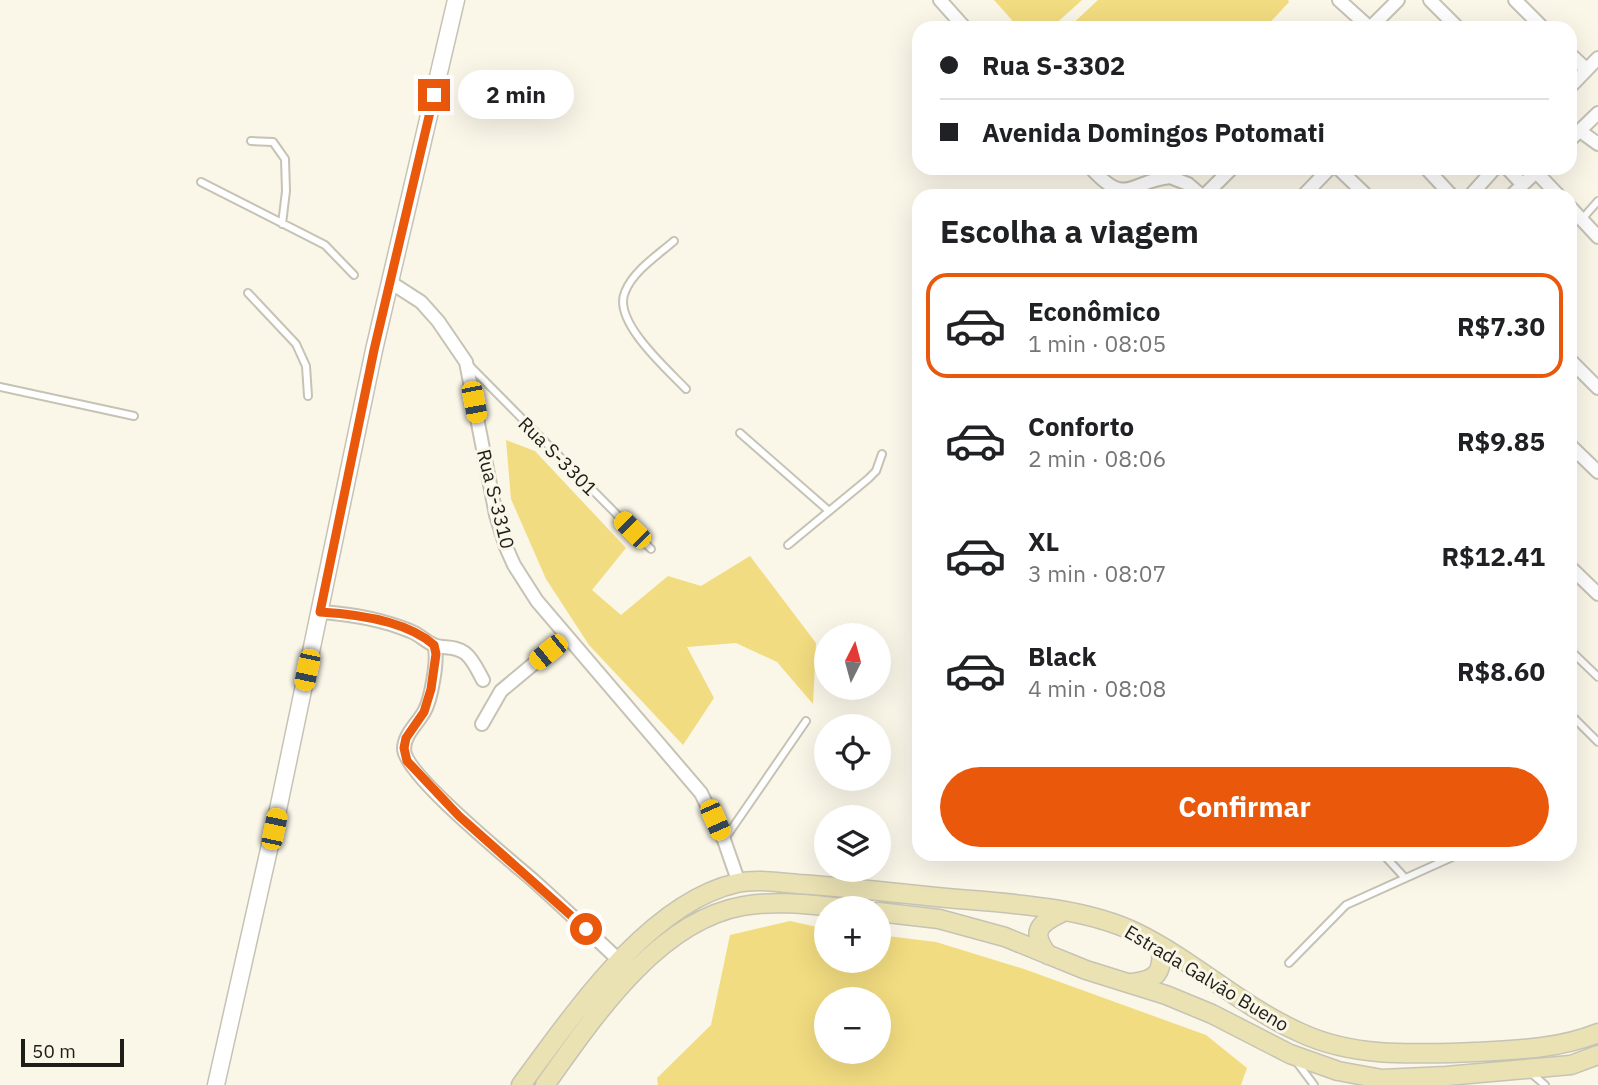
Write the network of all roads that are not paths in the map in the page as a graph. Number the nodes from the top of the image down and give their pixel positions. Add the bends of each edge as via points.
1 (456, 0) edge
2 (940, 0) edge
3 (1339, 0) edge
4 (1398, 0) edge
5 (1430, 0) edge
6 (1515, 0) edge
7 (959, 21) edge
8 (1362, 21) edge
9 (1377, 21) edge
10 (1451, 21) edge
11 (1536, 21) edge
12 (1598, 58) edge
13 (1577, 61) edge
14 (1586, 69) junction
15 (1577, 79) edge
16 (1598, 113) edge
17 (1577, 134) edge
18 (1577, 137) edge
19 (251, 141) dead end
20 (1598, 145) edge
21 (1098, 175) edge
22 (1225, 175) edge
23 (1323, 175) edge
24 (1345, 175) edge
25 (1432, 175) edge
26 (1489, 175) edge
27 (1514, 175) edge
28 (1532, 175) edge
29 (1542, 175) edge
30 (201, 182) dead end
31 (1522, 184) junction
32 (1113, 189) edge
33 (1130, 189) edge
34 (1194, 189) edge
35 (1210, 189) edge
36 (1310, 189) edge
37 (1360, 189) edge
38 (1446, 189) edge
39 (1476, 189) edge
40 (1517, 189) edge
41 (1553, 189) edge
42 (1598, 201) edge
43 (1577, 214) edge
44 (1582, 219) junction
45 (282, 223) junction
46 (1598, 237) edge
47 (674, 241) dead end
48 (354, 275) dead end
49 (390, 282) junction
50 (248, 293) dead end
51 (466, 362) junction
52 (1577, 367) edge
53 (0, 387) edge
54 (1598, 388) edge
55 (686, 389) dead end
56 (308, 396) dead end
57 (134, 416) dead end
58 (740, 433) dead end
59 (1577, 452) edge
60 (883, 454) dead end
61 (1598, 472) edge
62 (829, 511) junction
63 (788, 545) dead end
64 (650, 549) dead end
65 (1577, 574) edge
66 (1598, 594) edge
67 (320, 612) junction
68 (567, 636) junction
69 (434, 645) junction
70 (1577, 657) edge
71 (1598, 677) edge
72 (483, 680) dead end
73 (806, 721) dead end
74 (1577, 721) edge
75 (482, 724) dead end
76 (1598, 741) edge
77 (724, 840) junction
78 (1389, 861) edge
79 (1443, 861) edge
80 (1405, 878) junction
81 (739, 883) junction
82 (814, 906) edge
83 (1063, 912) junction
84 (891, 913) edge
85 (1161, 947) junction
86 (1048, 955) junction
87 (620, 961) junction
88 (1289, 963) dead end
89 (1129, 983) junction
90 (1598, 1032) edge
91 (1290, 1054) junction
92 (1598, 1055) edge
93 (1527, 1069) junction
94 (1382, 1079) junction
95 (1358, 1084) edge
96 (216, 1085) edge
97 (521, 1085) edge
98 (545, 1085) edge
99 (1314, 1085) edge
100 (1545, 1085) edge

1 - 49 street
2 - 7 street
3 - 8 street
4 - 9 street
5 - 10 street
6 - 11 street
12 - 14 street
13 - 14 street
14 - 15 street
16 - 17 street
18 - 20 street
19 - 45 lane via 273,142 285,159
21 - 32 street
22 - 35 street
23 - 36 street
24 - 37 street
25 - 38 street
26 - 39 street
27 - 31 street
28 - 31 street
29 - 41 street
30 - 45 lane
31 - 40 street
33 - 34 street via 1170,177
42 - 44 lane
43 - 44 street
44 - 46 street
45 - 48 lane via 325,245
47 - 55 lane via 635,275 624,293 624,316
49 - 51 street, Rua S-3310 via 421,302
49 - 67 street
50 - 56 lane via 296,344 306,366
51 - 64 lane, Rua S-3301
51 - 68 street, Rua S-3310 via 486,472 506,547 537,601
52 - 54 street
53 - 57 lane
58 - 62 lane
59 - 61 street
60 - 62 lane via 876,471
62 - 63 lane
65 - 66 street
67 - 69 street via 382,621
67 - 96 street
68 - 75 street via 501,691
68 - 77 street, Rua S-3310 via 701,793
69 - 72 street via 467,654
69 - 87 street via 431,689 424,712 406,738 407,761 459,816
70 - 71 lane
73 - 77 lane
74 - 76 lane
77 - 81 street, Rua S-3310
78 - 80 lane
79 - 80 lane
80 - 88 lane via 1346,905
81 - 83 main road, Estrada Galvão Bueno via 811,884
81 - 87 main road, Estrada Galvão Bueno via 677,910
82 - 98 main road via 742,906 694,923 659,948 626,982
83 - 85 main road, Estrada Galvão Bueno via 1107,919
83 - 86 main road via 1045,922 1038,933
84 - 86 main road, Estrada Galvão Bueno via 972,927
85 - 89 main road via 1158,972
85 - 90 main road, Estrada Galvão Bueno via 1255,1009 1306,1035 1345,1048 1388,1053 1507,1050 1550,1046
86 - 89 main road, Estrada Galvão Bueno
87 - 97 main road, Estrada Galvão Bueno
89 - 91 main road, Estrada Galvão Bueno via 1212,1014
91 - 94 main road, Estrada Galvão Bueno via 1338,1071
91 - 99 lane
92 - 93 main road, Estrada Galvão Bueno via 1571,1065
93 - 94 main road, Estrada Galvão Bueno
93 - 100 lane
94 - 95 lane

